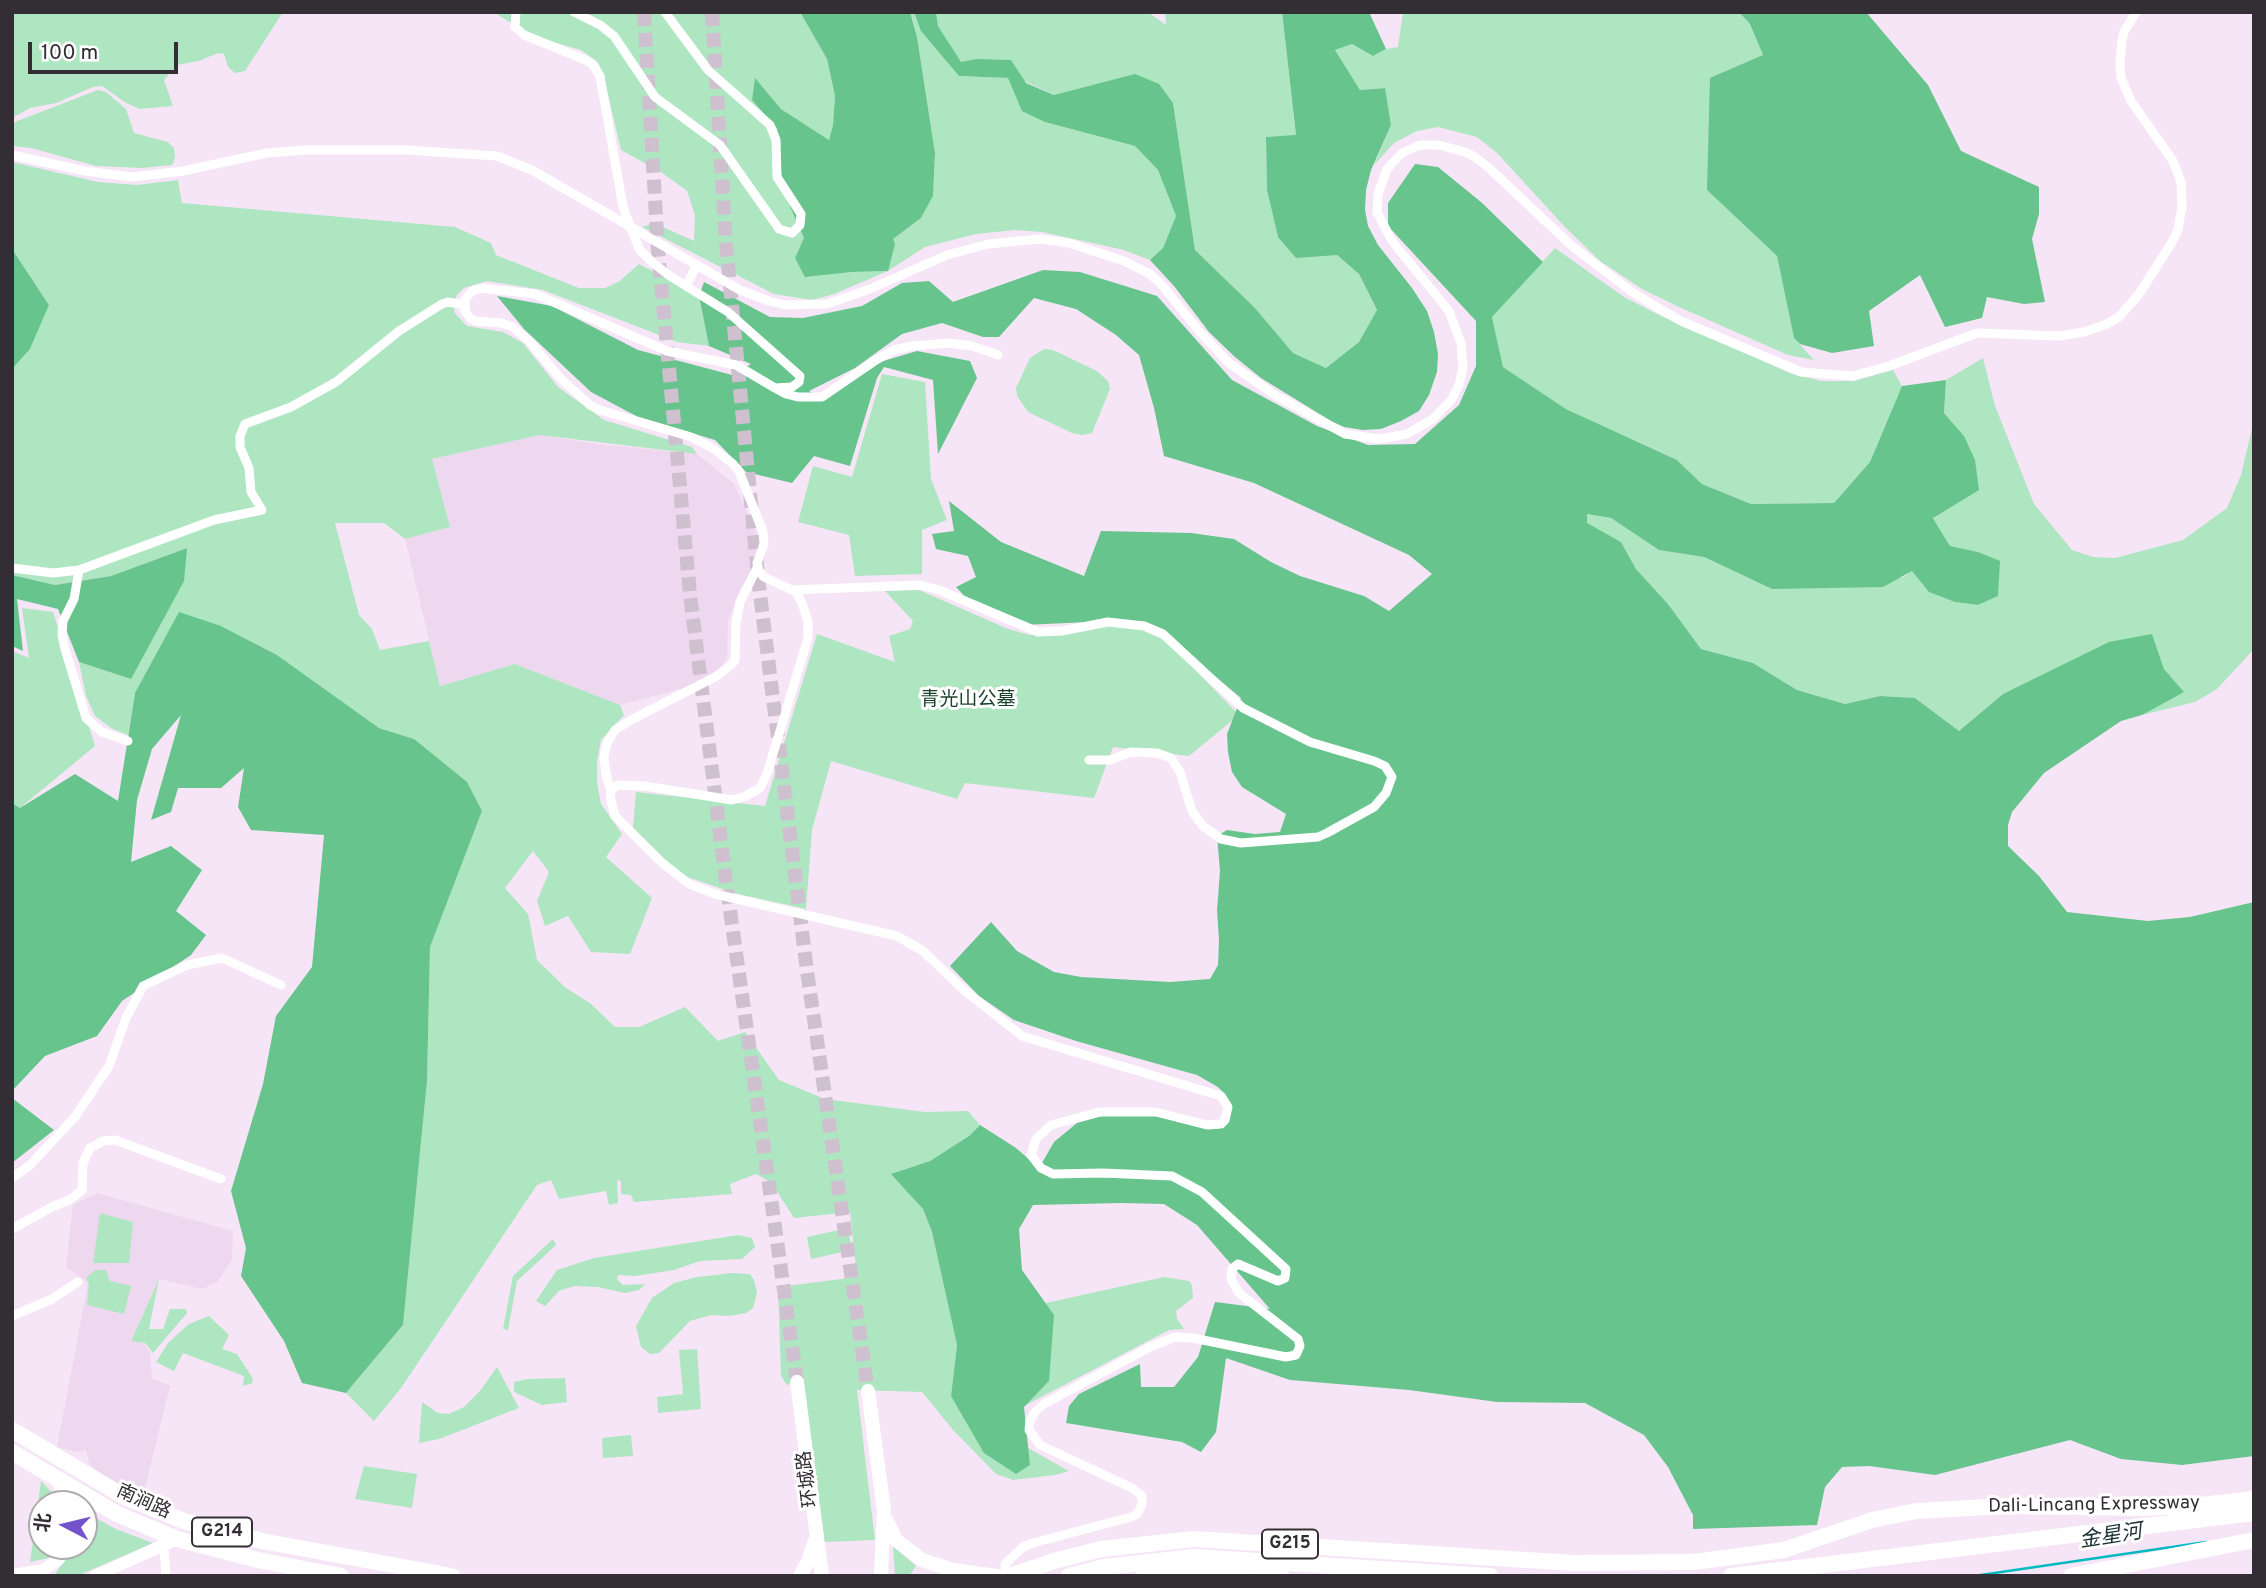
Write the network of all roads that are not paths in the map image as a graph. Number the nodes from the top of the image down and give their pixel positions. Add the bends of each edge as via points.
1 (516, 12) edge
2 (574, 12) edge
3 (664, 12) edge
4 (2136, 12) edge
5 (12, 155) edge
6 (697, 265) junction
7 (686, 286) junction
8 (464, 305) junction
9 (998, 355) dead end
10 (775, 388) junction
11 (758, 566) junction
12 (12, 568) edge
13 (79, 570) junction
14 (793, 590) junction
15 (128, 741) dead end
16 (1088, 760) dead end
17 (611, 792) junction
18 (281, 985) dead end
19 (12, 1178) edge
20 (221, 1179) dead end
21 (12, 1229) edge
22 (78, 1282) dead end
23 (12, 1316) edge
24 (797, 1382) tunnel mouth
25 (868, 1391) tunnel mouth
26 (12, 1430) edge
27 (12, 1452) edge
28 (54, 1479) junction
29 (64, 1490) edge
30 (2254, 1499) edge
31 (884, 1511) junction
32 (2254, 1513) edge
33 (816, 1536) junction
34 (2254, 1541) edge
35 (170, 1542) junction
36 (58, 1560) edge
37 (1536, 1568) edge
38 (12, 1575) edge
39 (95, 1576) edge
40 (166, 1576) edge
41 (341, 1576) edge
42 (452, 1576) edge
43 (800, 1576) edge
44 (822, 1576) edge
45 (881, 1576) edge
46 (997, 1576) edge
47 (1008, 1576) edge
48 (1069, 1576) edge
49 (1141, 1576) edge
50 (1284, 1576) edge
51 (1490, 1576) edge
52 (1731, 1576) edge
53 (2071, 1576) edge

1 - 7 street via 515,27 524,35 595,68 601,80 620,196 635,241 653,263
2 - 3 street via 614,36 655,97 720,145 779,229 792,233 800,225 801,214 777,177 776,141 770,125 708,70
4 - 6 street via 2124,32 2121,78 2131,101 2173,161 2182,195 2173,241 2139,294 2119,317 2096,328 2059,336 1977,333 1853,376 1812,374 1785,366 1669,314 1596,266 1489,167 1453,148 1428,144 1402,153 1387,170 1377,212 1392,241 1453,317 1462,368 1455,393 1440,413 1418,430 1388,438 1345,434 1275,395 1223,357 1150,274 1069,243 1024,239 970,248 816,306 769,301
5 - 6 street via 132,177 285,151 486,155 523,165
6 - 7 street
7 - 10 street via 728,312 799,373 799,382 792,387
8 - 10 street via 468,294 478,288 535,294 671,353 730,362
8 - 11 street via 472,320 513,327 595,408 691,437 732,463 763,532
8 - 13 street via 442,304 399,331 336,382 291,407 245,424 240,447 249,468 251,492 262,510 214,520
9 - 10 street via 948,343 912,346 877,359 822,397 798,397
11 - 14 street via 764,577
11 - 17 street via 740,602 733,664 615,730 604,757
12 - 13 street via 53,573
13 - 15 street via 74,599 63,621 65,649 86,718 102,732
14 - 16 street via 920,585 1038,632 1108,622 1144,626 1163,634 1243,708 1310,742 1385,766 1392,777 1374,807 1318,837 1241,844 1221,839 1203,826 1192,811 1171,758 1131,752 1110,760
14 - 17 street via 808,622 808,638 760,788 732,800 634,785 618,785
17 - 47 street via 615,816 689,884 897,936 923,951 1022,1036 1216,1094 1227,1103 1225,1120 1214,1126 1147,1112 1108,1111 1060,1121 1039,1134 1031,1154 1041,1168 1054,1174 1172,1176 1202,1192 1286,1269 1285,1278 1278,1281 1238,1264 1231,1279 1239,1293 1298,1339 1299,1351 1289,1357 1175,1337 1038,1409 1029,1425 1040,1445 1139,1493 1142,1505 1131,1517 1023,1547 1005,1564
18 - 19 street via 222,958 187,965 143,986 109,1066 75,1117
20 - 21 street via 115,1140 103,1140 90,1148 83,1163 82,1190
22 - 23 street
24 - 33 main road, 环城路
25 - 31 main road
26 - 42 highway, 南涧路 / G214 via 125,1497 184,1521 262,1541
27 - 28 highway, 南涧路 / G214
28 - 29 main road
28 - 35 highway, 南涧路 / G214
30 - 37 highway, Dali-Lincang Expressway / G215 via 2144,1508 1933,1510 1892,1515 1784,1550 1742,1557
31 - 45 main road
31 - 46 main road via 891,1534 922,1560
32 - 52 highway, Dali-Lincang Expressway
33 - 43 main road
33 - 44 main road, 环城路
34 - 53 highway
35 - 39 main road
35 - 40 street
35 - 41 highway, 南涧路 / G214
36 - 38 main road via 43,1570
37 - 47 highway, G215 via 1194,1539 1101,1549
48 - 51 highway, G215 via 1104,1567 1194,1557
49 - 50 main road via 1194,1571

